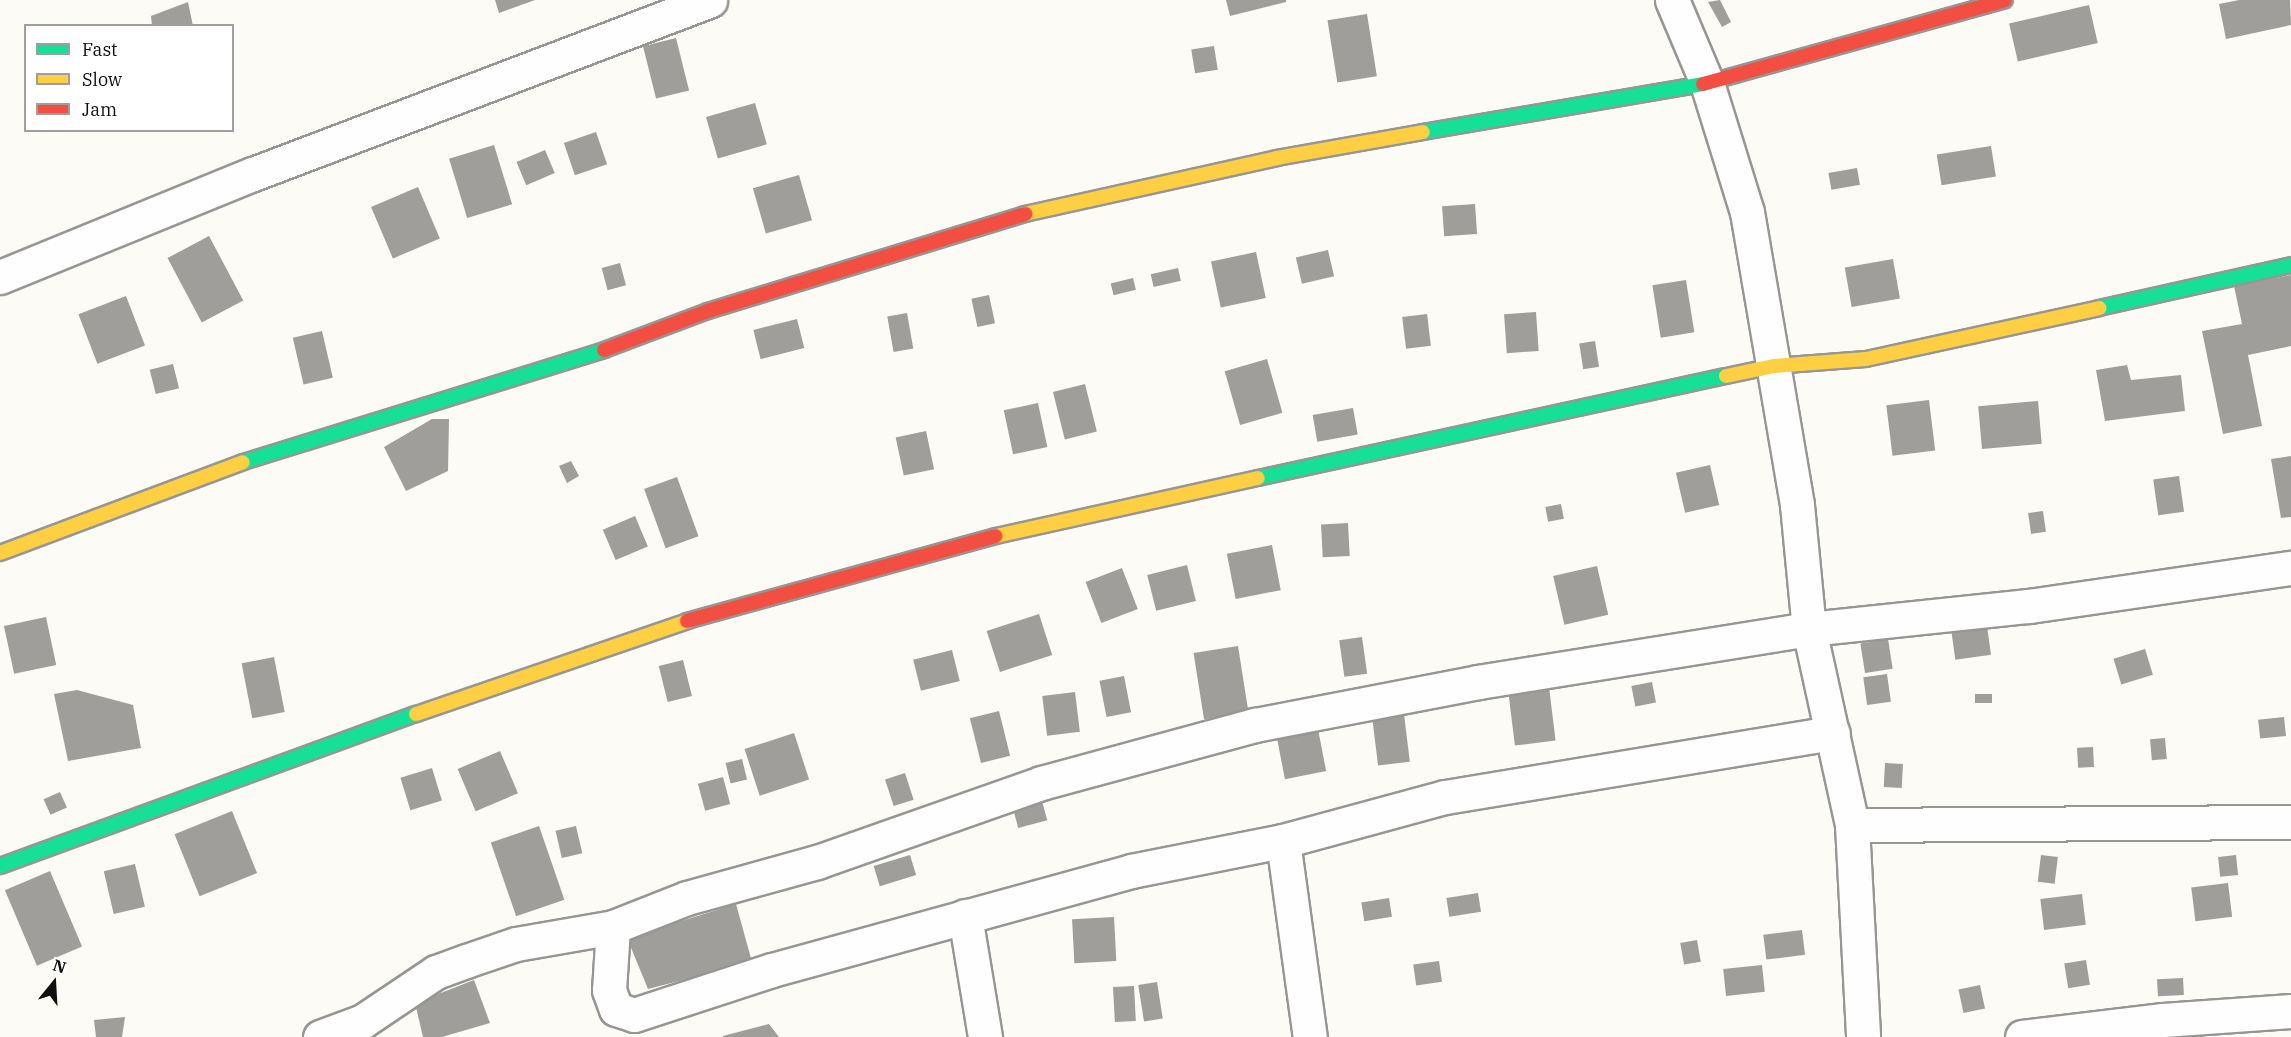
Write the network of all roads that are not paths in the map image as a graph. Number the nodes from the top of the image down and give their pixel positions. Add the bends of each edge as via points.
1 (710, 0) edge
2 (1672, 0) edge
3 (2005, 0) edge
4 (1707, 83) junction
5 (2291, 265) edge
6 (0, 277) edge
7 (1774, 366) junction
8 (0, 553) edge
9 (2291, 568) edge
10 (1809, 629) junction
11 (1833, 733) junction
12 (2291, 822) edge
13 (1852, 825) junction
14 (1283, 841) junction
15 (0, 866) edge
16 (965, 916) junction
17 (613, 927) junction
18 (2291, 1011) edge
19 (320, 1037) edge
20 (985, 1037) edge
21 (1310, 1037) edge
22 (1863, 1037) edge
23 (2022, 1037) edge

1 - 6 street via 253,174
2 - 4 street
3 - 4 street
4 - 7 street via 1747,212
4 - 8 street via 1277,158 982,224 708,311 563,365 273,450
5 - 7 street via 1907,351
7 - 10 street via 1797,505
7 - 15 street via 1018,531 729,608 551,665
9 - 10 street via 2029,606
10 - 11 street
10 - 17 street via 1478,682 1255,725 1041,783 818,862 687,898
11 - 13 street
11 - 14 street via 1445,797
12 - 13 street
13 - 22 street
14 - 16 street via 1131,872
14 - 21 street
16 - 17 street via 772,970 634,1015 616,1009 609,990
16 - 20 street
17 - 19 street via 516,944 436,972 363,1021
18 - 23 street via 2163,1020

